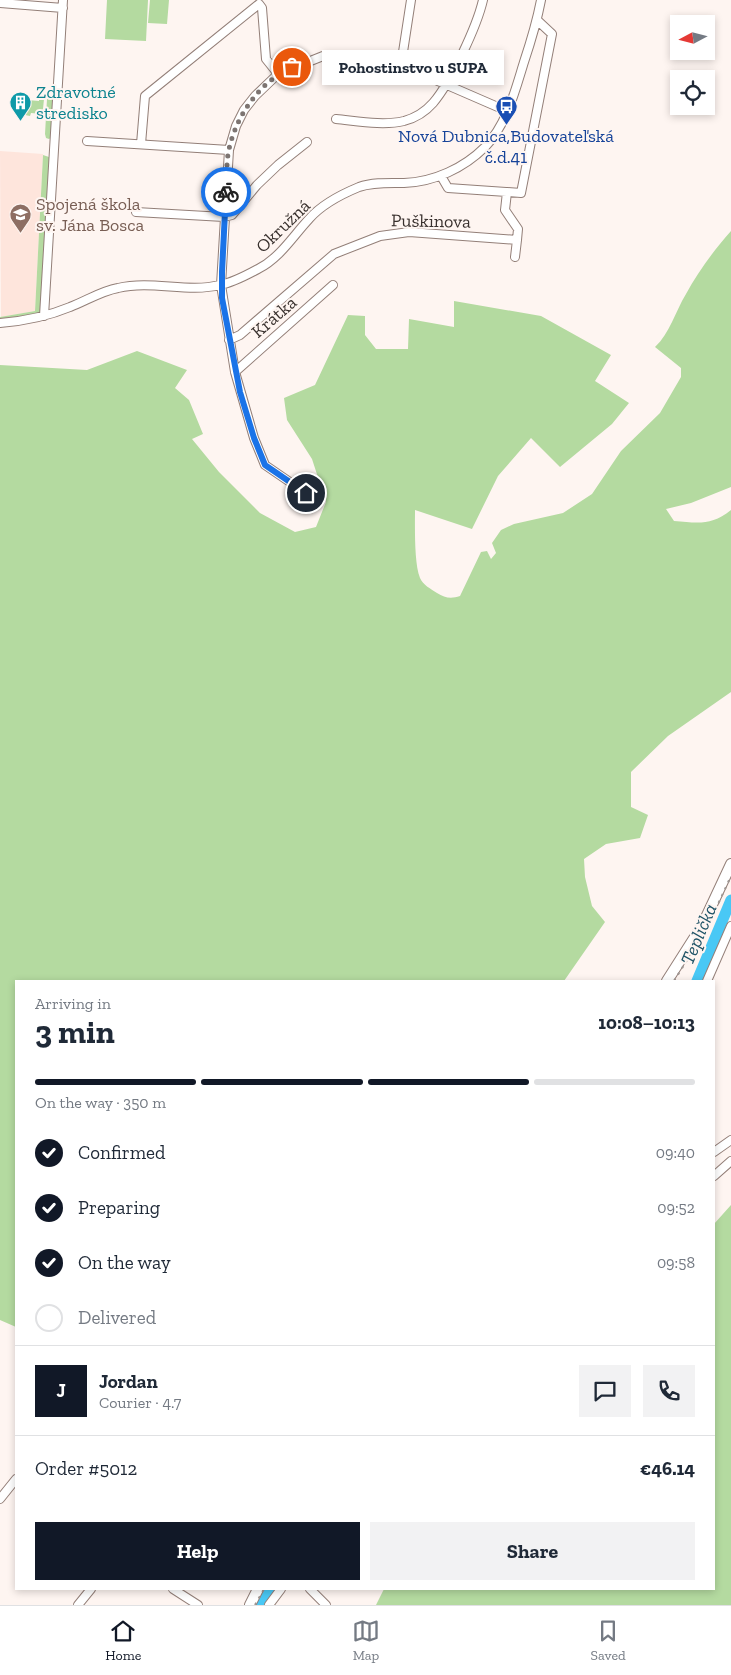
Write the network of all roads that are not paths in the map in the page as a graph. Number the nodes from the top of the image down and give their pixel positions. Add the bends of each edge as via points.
1 (411, 0) edge
2 (482, 0) edge
3 (541, 0) edge
4 (0, 3) edge
5 (63, 4) edge
6 (537, 20) junction
7 (401, 65) junction
8 (278, 74) junction
9 (446, 83) junction
10 (507, 111) junction
11 (336, 119) dead end
12 (87, 141) dead end
13 (307, 142) dead end
14 (141, 144) junction
15 (229, 150) junction
16 (440, 176) junction
17 (507, 192) junction
18 (136, 212) dead end
19 (224, 216) junction
20 (517, 240) junction
21 (515, 256) dead end
22 (221, 285) junction
23 (333, 285) dead end
24 (44, 316) junction
25 (0, 323) edge
26 (229, 340) junction
27 (235, 372) junction
28 (319, 502) dead end
29 (731, 864) edge
30 (731, 926) edge
31 (668, 980) edge
32 (707, 980) edge
33 (731, 1140) edge
34 (715, 1151) edge
35 (731, 1161) edge
36 (715, 1175) edge
37 (15, 1480) edge
38 (0, 1499) edge
39 (90, 1590) edge
40 (175, 1590) edge
41 (258, 1590) edge
42 (280, 1590) edge
43 (311, 1590) edge
44 (78, 1605) edge
45 (198, 1605) edge
46 (250, 1605) edge
47 (269, 1605) edge
48 (326, 1605) edge

1 - 7 street
2 - 9 street via 466,44
3 - 6 street, Okružná
4 - 5 street
5 - 24 street
6 - 10 street, Okružná
6 - 17 street via 552,34 521,193
7 - 8 street via 358,55 323,56
7 - 9 street
8 - 14 street via 266,59 259,4 145,96
8 - 15 street via 244,110
9 - 10 street
9 - 11 street via 434,102 414,118 390,123
10 - 16 street, Okružná via 487,145
12 - 14 street
13 - 19 street via 278,164 232,215
14 - 15 street
15 - 19 street
16 - 17 street via 448,188
16 - 22 street, Okružná via 415,182 361,186 331,201 310,217 285,248 260,268
17 - 20 street via 505,210 518,229
18 - 19 street
19 - 22 street
20 - 21 street
20 - 26 street, Puškinova via 409,232 380,236 334,254 240,335
22 - 24 street, Okružná via 197,288 119,287
22 - 26 street
23 - 27 street, Krátka
24 - 25 street, Okružná
26 - 27 street
27 - 28 street via 265,465
29 - 31 main road via 702,926
30 - 32 street
33 - 34 street
35 - 36 street
37 - 38 street
39 - 44 street
40 - 45 street
41 - 46 main road
42 - 47 street
43 - 48 street

